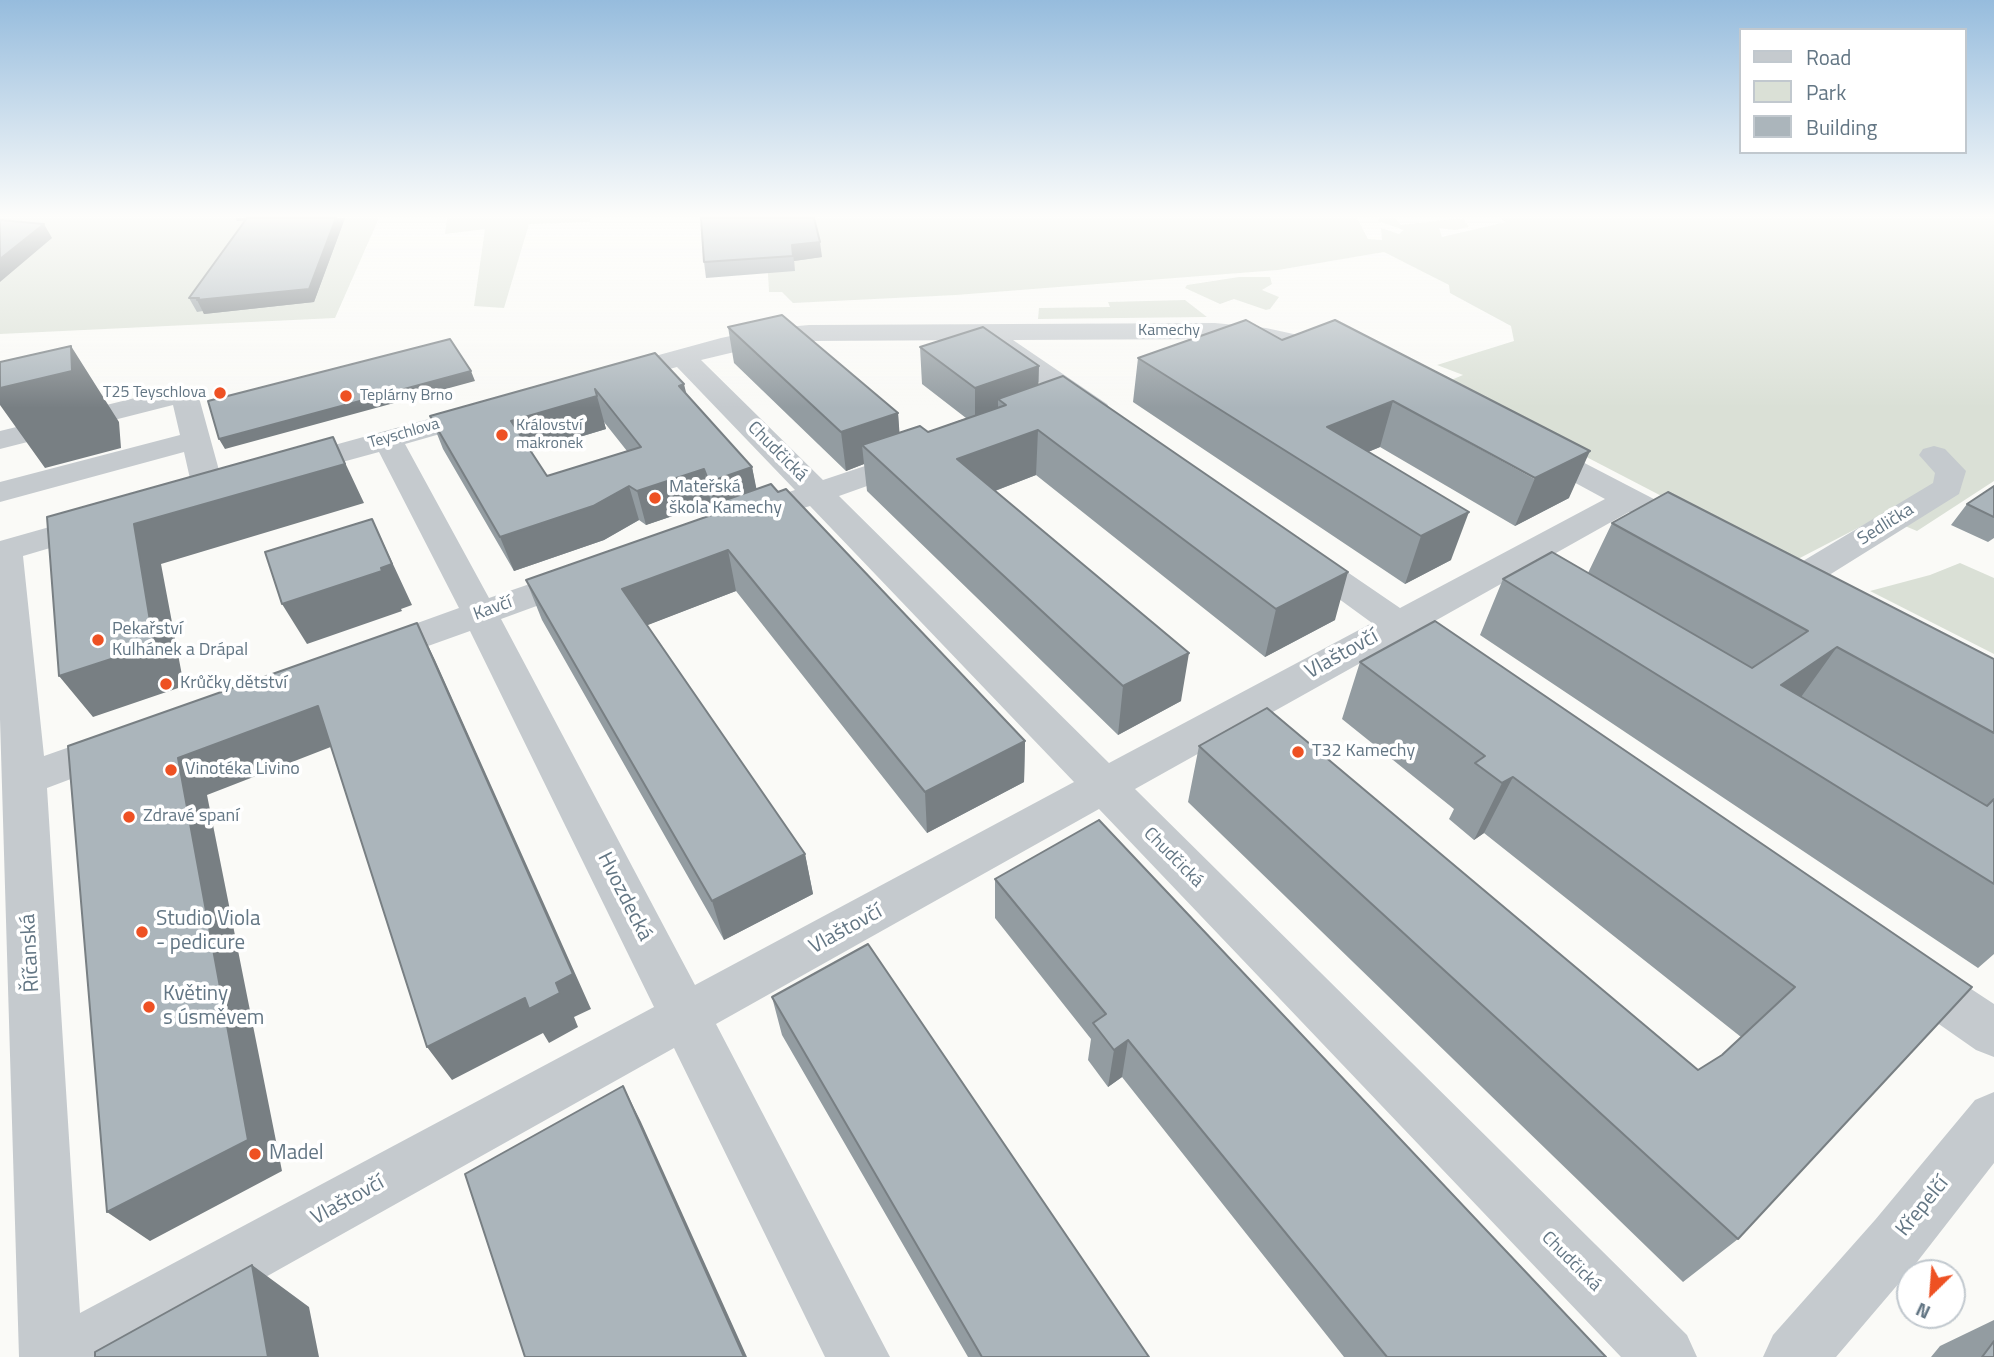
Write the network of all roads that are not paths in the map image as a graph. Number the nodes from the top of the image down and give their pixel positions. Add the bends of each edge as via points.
1 (986, 334) junction
2 (683, 357) junction
3 (1364, 360) edge
4 (589, 383) edge
5 (1082, 400) junction
6 (508, 405) edge
7 (1040, 415) edge
8 (1126, 431) edge
9 (1509, 435) edge
10 (387, 439) junction
11 (0, 440) edge
12 (196, 440) junction
13 (948, 447) edge
14 (1934, 455) dead end
15 (0, 492) edge
16 (818, 493) junction
17 (1629, 499) junction
18 (765, 512) edge
19 (120, 517) edge
20 (1279, 540) edge
21 (1720, 547) edge
22 (3, 551) edge
23 (610, 567) edge
24 (1826, 603) edge
25 (480, 614) junction
26 (1398, 625) junction
27 (1443, 656) edge
28 (350, 661) edge
29 (155, 732) edge
30 (25, 779) junction
31 (1104, 788) junction
32 (1881, 956) edge
33 (685, 1018) junction
34 (1994, 1033) edge
35 (1994, 1119) edge
36 (51, 1357) edge
37 (61, 1357) edge
38 (858, 1357) edge
39 (1665, 1357) edge
40 (1795, 1357) edge

1 - 2 street, Kamechy via 809,333 764,337
1 - 3 street, Kamechy via 1243,333
1 - 5 street
2 - 4 street
2 - 16 street, Chudčická
5 - 7 street
5 - 8 street
6 - 10 street, Teyschlova
9 - 17 street
10 - 12 street, Teyschlova via 221,488
10 - 25 street, Hvozdecká
11 - 12 street, Teyschlova via 184,394
12 - 15 street
13 - 16 street
14 - 24 street, Sedlička via 1951,471 1948,487 1778,578
16 - 18 street
16 - 31 street, Chudčická
17 - 21 street
17 - 26 street, Vlaštovčí
19 - 22 street
20 - 26 street
22 - 30 street, Říčanská
23 - 25 street, Kavčí
25 - 28 street, Kavčí
25 - 33 street, Hvozdecká
26 - 27 street
26 - 31 street, Vlaštovčí
29 - 30 street
30 - 36 street, Říčanská
31 - 33 street, Vlaštovčí
31 - 39 street, Chudčická
32 - 34 street
33 - 37 street, Vlaštovčí
33 - 38 street, Hvozdecká
35 - 40 street, Křepelčí

